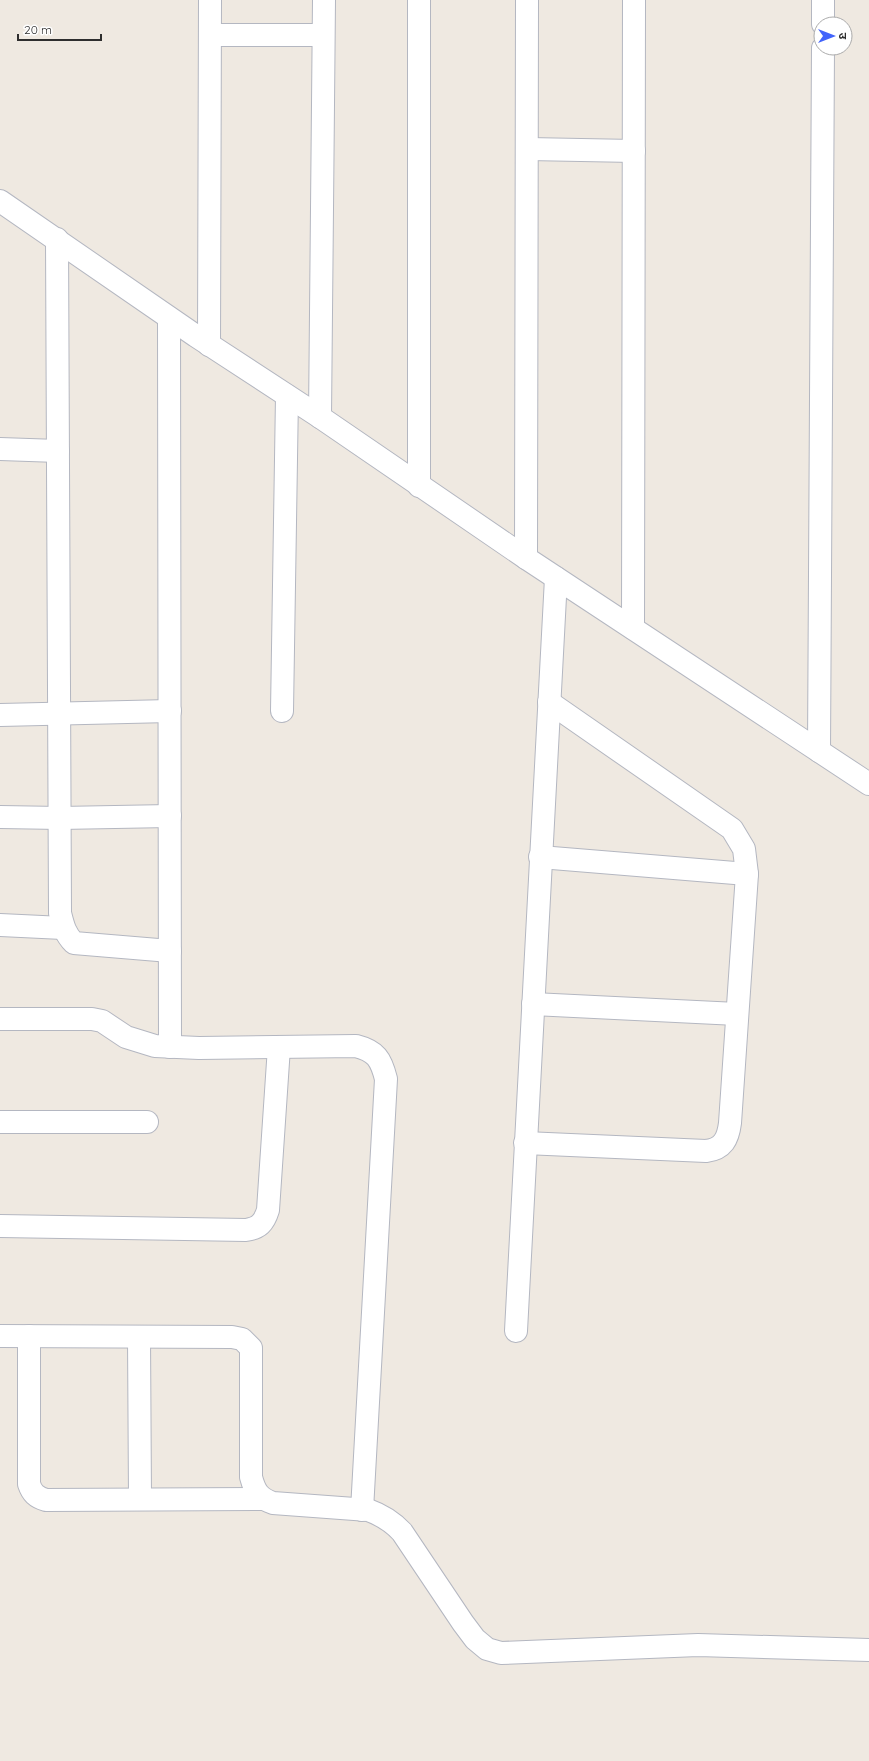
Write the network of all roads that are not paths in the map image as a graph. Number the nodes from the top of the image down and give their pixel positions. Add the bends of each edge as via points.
1 (210, 0) edge
2 (324, 0) edge
3 (419, 0) edge
4 (527, 0) edge
5 (634, 0) edge
6 (823, 0) edge
7 (823, 16) edge
8 (210, 35) junction
9 (323, 35) junction
10 (823, 56) edge
11 (528, 149) junction
12 (634, 151) junction
13 (0, 201) edge
14 (57, 239) junction
15 (169, 318) junction
16 (209, 345) junction
17 (287, 396) junction
18 (320, 417) junction
19 (0, 449) edge
20 (58, 451) junction
21 (419, 486) junction
22 (526, 558) junction
23 (556, 578) junction
24 (633, 628) junction
25 (549, 702) junction
26 (170, 711) junction
27 (282, 711) dead end
28 (59, 714) junction
29 (0, 715) edge
30 (820, 751) junction
31 (869, 784) edge
32 (170, 816) junction
33 (0, 817) edge
34 (60, 818) junction
35 (540, 857) junction
36 (747, 874) junction
37 (0, 925) edge
38 (63, 928) junction
39 (170, 951) junction
40 (533, 1004) junction
41 (737, 1014) junction
42 (0, 1019) edge
43 (170, 1047) junction
44 (280, 1047) junction
45 (0, 1122) edge
46 (147, 1122) dead end
47 (525, 1143) junction
48 (0, 1226) edge
49 (516, 1331) dead end
50 (0, 1336) edge
51 (29, 1336) junction
52 (139, 1337) junction
53 (140, 1499) junction
54 (262, 1499) junction
55 (362, 1510) junction
56 (869, 1650) edge

1 - 8 street
2 - 9 street
3 - 21 street
4 - 11 street
5 - 12 street
6 - 7 street
8 - 9 street
8 - 16 street
9 - 18 street
10 - 30 street
11 - 12 street
11 - 22 street
12 - 24 street
13 - 14 street
14 - 15 street
14 - 20 street
15 - 16 street
15 - 26 street
16 - 17 street
17 - 18 street
17 - 27 street
18 - 21 street
19 - 20 street
20 - 28 street
21 - 22 street
22 - 23 street
23 - 24 street
23 - 25 street
24 - 30 street
25 - 35 street
25 - 36 street via 732,829 744,849
26 - 28 street
26 - 32 street
28 - 29 street
28 - 34 street
30 - 31 street
32 - 34 street
32 - 39 street
33 - 34 street
34 - 38 street via 60,913
35 - 36 street
35 - 40 street
36 - 41 street
37 - 38 street
38 - 39 street via 74,943
39 - 43 street
40 - 41 street
40 - 47 street
41 - 47 street via 728,1135 716,1150
42 - 43 street via 92,1019 102,1021 126,1037 141,1043
43 - 44 street
44 - 48 street via 268,1210 265,1220 257,1228 246,1230
44 - 55 street via 366,1048 375,1054 382,1064 386,1079
45 - 46 street
47 - 49 street
50 - 51 street
51 - 52 street
51 - 53 street via 29,1484 32,1492 46,1500
52 - 53 street
52 - 54 street via 232,1337 247,1342 251,1348 251,1477 255,1491
53 - 54 street
54 - 55 street via 274,1503
55 - 56 street via 380,1514 392,1521 402,1532 462,1624 487,1649 501,1653 698,1645

